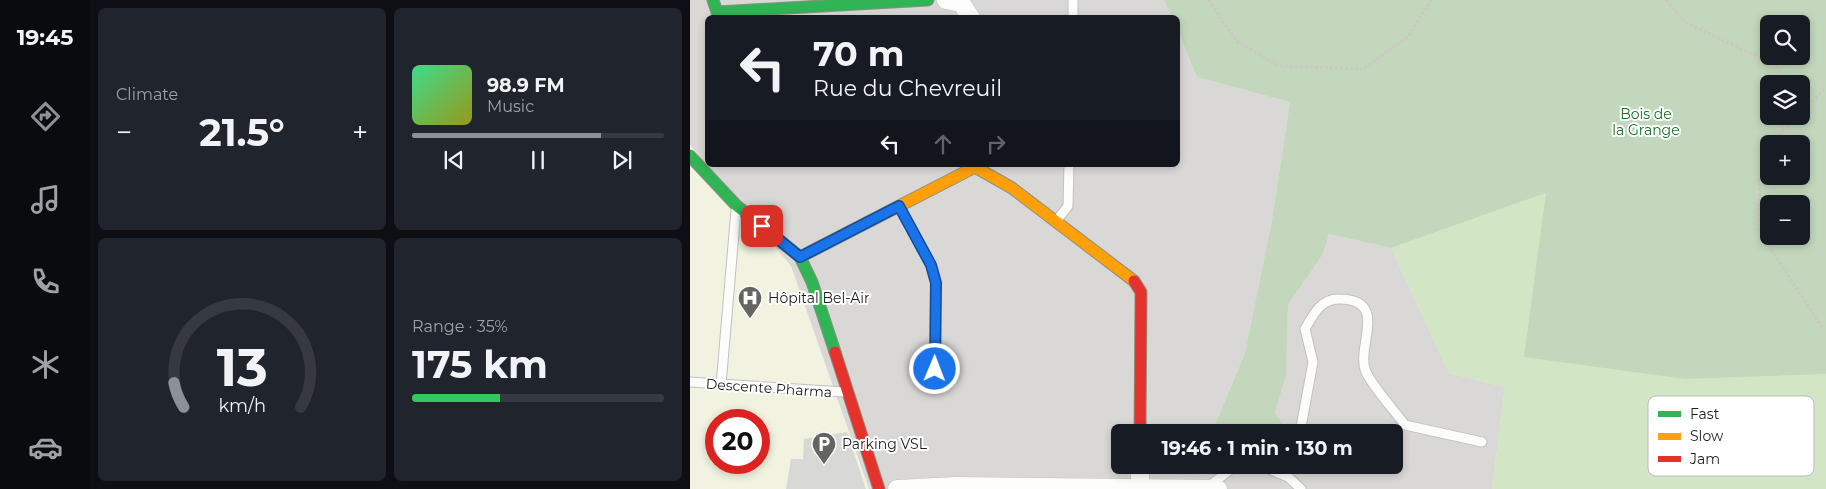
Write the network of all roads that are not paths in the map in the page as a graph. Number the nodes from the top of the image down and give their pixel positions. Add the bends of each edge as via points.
1 (713, 0) edge
2 (928, 0) edge
3 (946, 0) edge
4 (1073, 0) edge
5 (969, 15) edge
6 (1073, 15) edge
7 (690, 156) edge
8 (973, 167) edge
9 (977, 167) edge
10 (1069, 167) edge
11 (736, 205) junction
12 (899, 206) junction
13 (1057, 220) junction
14 (800, 257) junction
15 (690, 382) edge
16 (721, 384) junction
17 (934, 386) dead end
18 (847, 392) junction
19 (1140, 424) edge
20 (1302, 424) edge
21 (1482, 442) dead end
22 (1140, 474) edge
23 (1227, 474) edge
24 (1281, 474) edge
25 (1140, 488) edge
26 (1213, 488) edge
27 (879, 489) edge
28 (898, 489) edge
29 (1301, 489) edge

1 - 2 street via 717,12
3 - 5 street via 961,4
4 - 6 lane
7 - 11 street
8 - 12 street
9 - 13 street
10 - 13 lane via 1068,206
11 - 14 street
11 - 16 lane
12 - 14 street
12 - 17 lane via 931,265 936,283
13 - 19 street via 1134,278 1141,292
14 - 18 street via 812,282
15 - 16 lane, Descente Pharma
16 - 18 lane, Descente Pharma
18 - 27 street
20 - 21 lane via 1313,362 1305,329 1318,306 1338,298 1354,300 1366,311 1369,325 1364,350 1366,371 1405,425
22 - 25 street
23 - 26 lane
24 - 29 lane
25 - 26 street
25 - 28 street via 956,486

